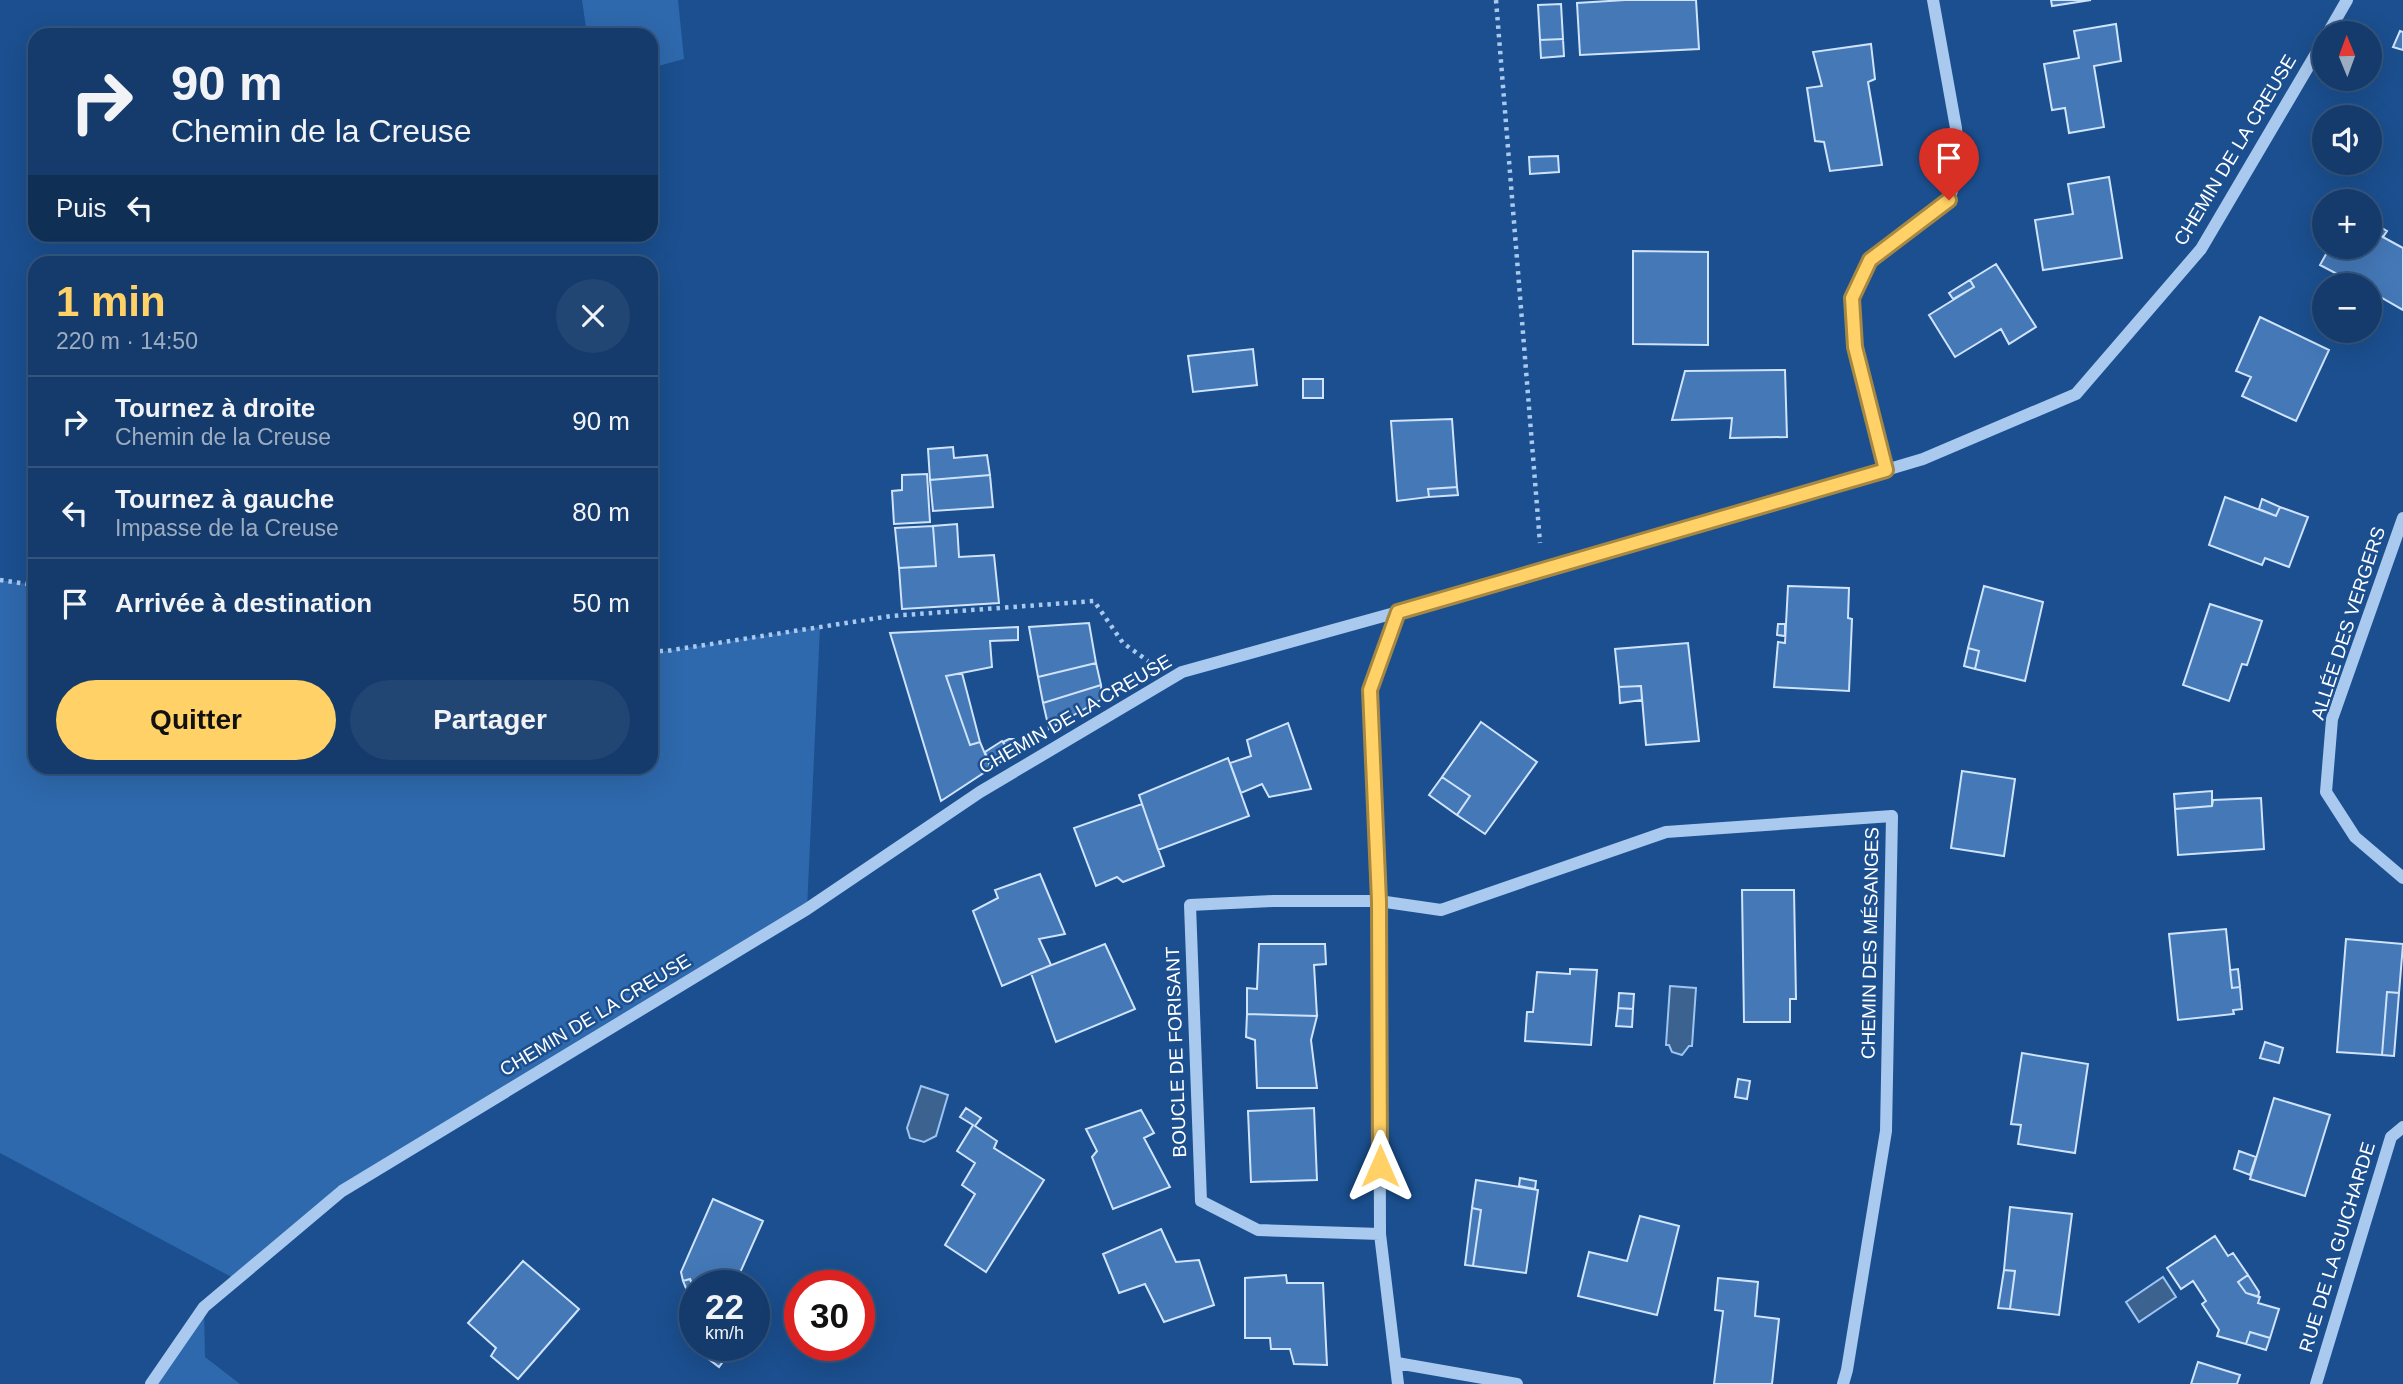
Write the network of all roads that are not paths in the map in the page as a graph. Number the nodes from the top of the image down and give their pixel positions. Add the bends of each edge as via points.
1 (1933, 0) edge
2 (2347, 0) edge
3 (2335, 21) edge
4 (2312, 60) edge
5 (1886, 470) junction
6 (2403, 518) edge
7 (1398, 612) junction
8 (2403, 878) edge
9 (1379, 901) junction
10 (2403, 1126) edge
11 (1380, 1234) junction
12 (1397, 1363) junction
13 (151, 1384) edge
14 (1398, 1384) edge
15 (1517, 1384) edge
16 (1843, 1384) edge
17 (2316, 1384) edge

1 - 5 street via 1959,169 1949,200 1870,260 1852,298 1855,347
2 - 3 street
4 - 5 street, CHEMIN DE LA CREUSE via 2201,249 2076,394 1923,459
5 - 7 street, CHEMIN DE LA CREUSE
6 - 8 street, ALLÉE DES VERGERS via 2332,719 2326,792 2355,837
7 - 9 street via 1370,690
7 - 13 street, CHEMIN DE LA CREUSE via 1182,672 980,792 807,909 342,1191 204,1307
9 - 11 street
9 - 11 street, BOUCLE DE FORISANT via 1190,905 1201,1201 1258,1230
9 - 16 street, CHEMIN DES MÉSANGES via 1441,910 1666,832 1892,816 1886,1131
10 - 17 street, RUE DE LA GUICHARDE via 2390,1137
11 - 12 street
12 - 14 street
12 - 15 street

